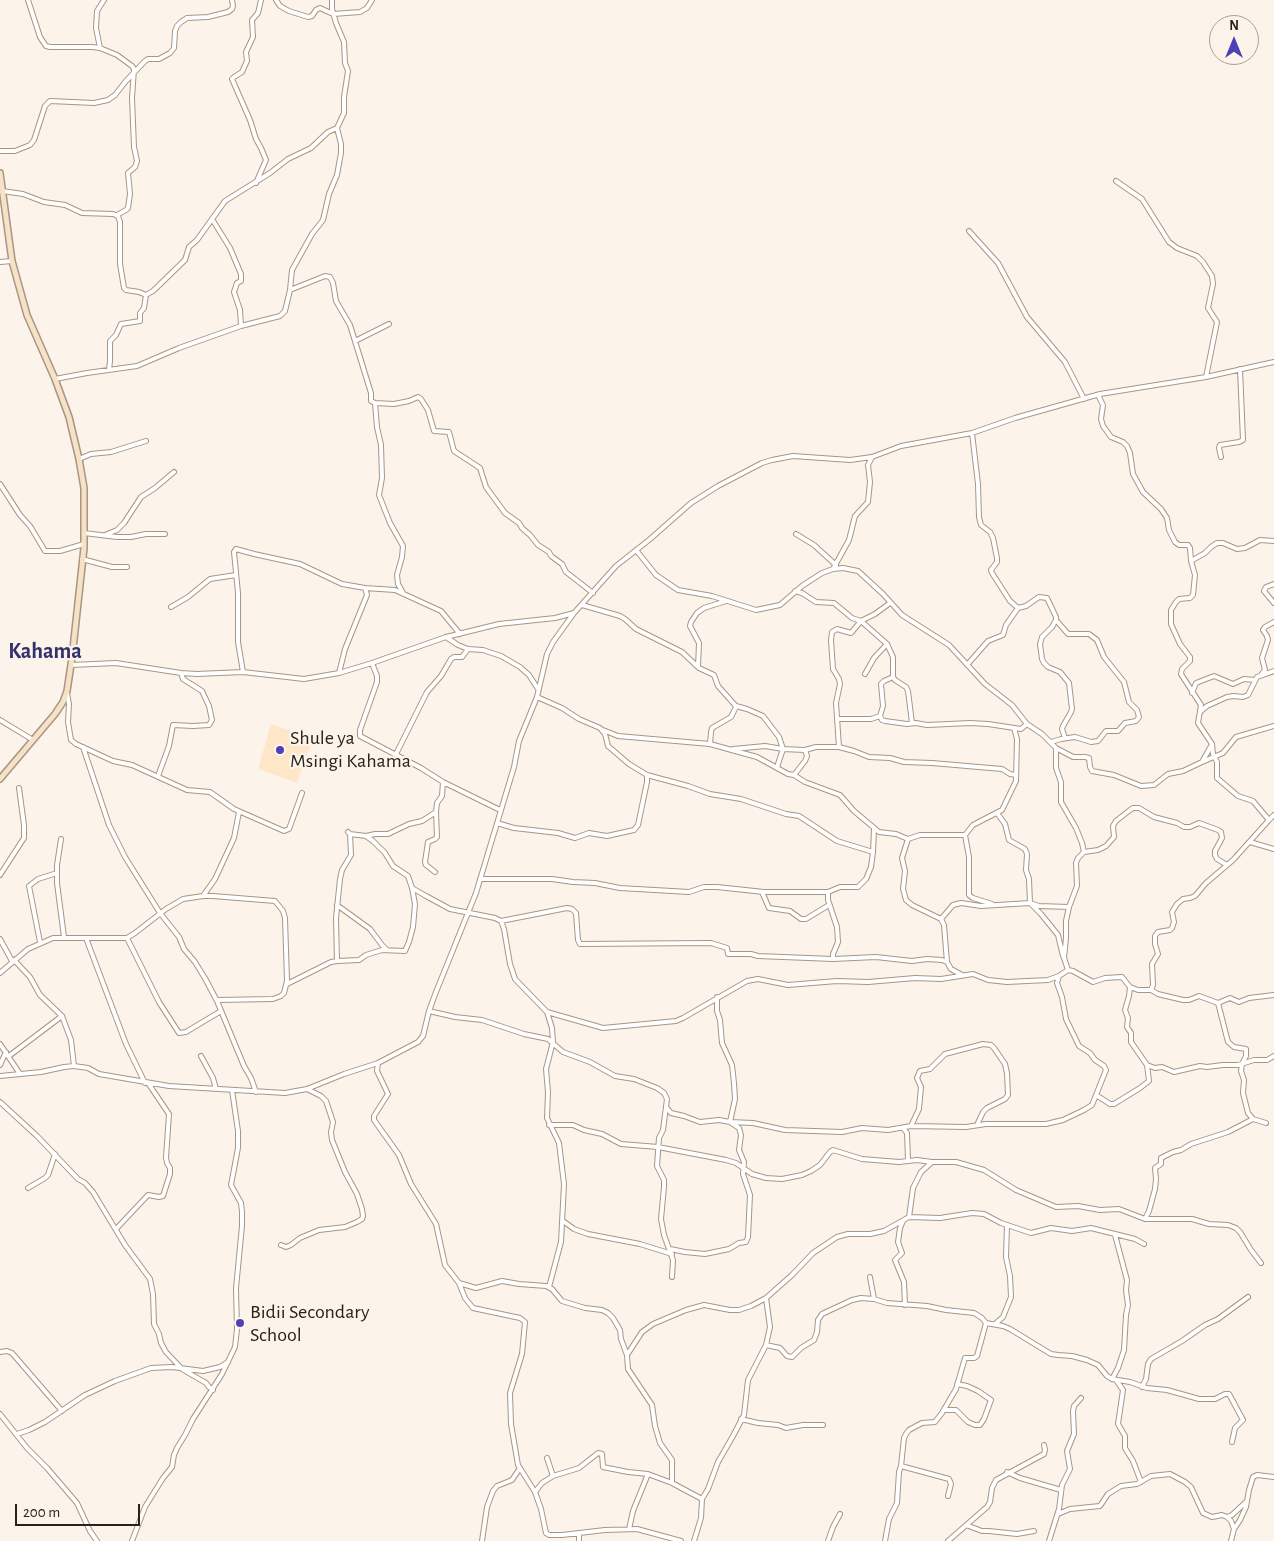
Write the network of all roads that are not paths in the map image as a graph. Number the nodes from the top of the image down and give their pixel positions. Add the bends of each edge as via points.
1 (28, 0) edge
2 (104, 0) edge
3 (232, 0) edge
4 (261, 0) edge
5 (276, 0) edge
6 (332, 0) edge
7 (372, 0) edge
8 (334, 14) junction
9 (100, 48) junction
10 (134, 72) junction
11 (337, 128) junction
12 (0, 151) edge
13 (0, 173) edge
14 (1116, 181) dead end
15 (256, 183) junction
16 (2, 191) junction
17 (117, 215) junction
18 (212, 219) junction
19 (969, 231) dead end
20 (0, 262) edge
21 (12, 262) junction
22 (290, 290) junction
23 (146, 295) junction
24 (389, 324) dead end
25 (241, 326) junction
26 (355, 341) junction
27 (1274, 362) edge
28 (1240, 369) junction
29 (109, 370) junction
30 (1206, 377) junction
31 (55, 379) junction
32 (1098, 395) junction
33 (1084, 400) junction
34 (375, 403) junction
35 (972, 433) junction
36 (146, 441) dead end
37 (872, 457) junction
38 (1220, 457) dead end
39 (79, 459) junction
40 (174, 472) dead end
41 (0, 484) edge
42 (84, 533) junction
43 (165, 534) dead end
44 (796, 534) dead end
45 (105, 535) junction
46 (1274, 541) edge
47 (84, 544) junction
48 (636, 550) junction
49 (82, 559) junction
50 (1191, 561) junction
51 (836, 565) junction
52 (127, 567) dead end
53 (833, 569) junction
54 (236, 575) junction
55 (1274, 584) edge
56 (365, 588) junction
57 (795, 592) junction
58 (403, 593) junction
59 (593, 593) junction
60 (726, 600) junction
61 (890, 603) junction
62 (1274, 603) edge
63 (582, 604) junction
64 (170, 607) dead end
65 (1018, 608) junction
66 (574, 613) junction
67 (1056, 620) junction
68 (861, 621) junction
69 (1274, 622) edge
70 (460, 634) junction
71 (446, 637) junction
72 (887, 644) junction
73 (468, 649) junction
74 (372, 664) junction
75 (71, 665) junction
76 (967, 665) junction
77 (698, 667) junction
78 (1274, 671) edge
79 (242, 672) junction
80 (181, 673) junction
81 (339, 673) junction
82 (866, 674) dead end
83 (1261, 675) junction
84 (893, 677) junction
85 (1255, 680) junction
86 (538, 689) junction
87 (67, 691) junction
88 (1192, 693) junction
89 (537, 697) junction
90 (736, 706) junction
91 (1200, 712) junction
92 (880, 716) junction
93 (837, 718) junction
94 (0, 720) edge
95 (912, 723) junction
96 (1027, 724) junction
97 (1274, 726) edge
98 (1014, 728) junction
99 (603, 730) junction
100 (1064, 738) junction
101 (33, 740) junction
102 (1050, 742) junction
103 (710, 744) junction
104 (1212, 744) junction
105 (83, 747) junction
106 (839, 747) junction
107 (1056, 748) junction
108 (728, 749) junction
109 (783, 749) junction
110 (806, 750) junction
111 (396, 754) junction
112 (1214, 757) junction
113 (1202, 762) junction
114 (778, 767) junction
115 (647, 775) junction
116 (794, 775) junction
117 (1016, 775) junction
118 (158, 776) junction
119 (0, 779) edge
120 (443, 782) junction
121 (19, 788) dead end
122 (302, 793) dead end
123 (500, 810) junction
124 (239, 812) junction
125 (436, 812) junction
126 (997, 813) junction
127 (1274, 815) edge
128 (1268, 820) junction
129 (497, 824) junction
130 (874, 829) junction
131 (965, 835) junction
132 (366, 836) junction
133 (908, 839) junction
134 (61, 840) dead end
135 (1250, 842) junction
136 (1274, 849) edge
137 (873, 852) junction
138 (1084, 852) junction
139 (1227, 865) junction
140 (435, 872) dead end
141 (57, 873) junction
142 (0, 875) edge
143 (480, 879) junction
144 (412, 888) junction
145 (762, 892) junction
146 (828, 892) junction
147 (203, 896) junction
148 (1030, 903) junction
149 (337, 905) junction
150 (829, 905) junction
151 (997, 906) junction
152 (1069, 907) junction
153 (469, 913) junction
154 (160, 914) junction
155 (941, 919) junction
156 (501, 922) junction
157 (64, 937) junction
158 (86, 938) junction
159 (127, 938) junction
160 (0, 939) edge
161 (40, 942) junction
162 (388, 950) junction
163 (1064, 958) junction
164 (833, 959) junction
165 (13, 961) junction
166 (337, 961) junction
167 (947, 962) junction
168 (1068, 970) junction
169 (0, 972) edge
170 (962, 975) junction
171 (1059, 976) junction
172 (287, 984) junction
173 (1130, 987) junction
174 (1151, 990) junction
175 (1274, 995) edge
176 (717, 998) junction
177 (217, 1000) junction
178 (1218, 1003) junction
179 (220, 1011) junction
180 (430, 1011) junction
181 (547, 1012) junction
182 (62, 1016) junction
183 (553, 1042) junction
184 (0, 1044) edge
185 (8, 1054) junction
186 (201, 1056) dead end
187 (1274, 1056) edge
188 (378, 1064) junction
189 (1242, 1064) junction
190 (0, 1065) edge
191 (1148, 1065) junction
192 (74, 1066) junction
193 (20, 1074) junction
194 (0, 1076) edge
195 (147, 1083) junction
196 (216, 1089) junction
197 (306, 1089) junction
198 (232, 1090) junction
199 (256, 1092) junction
200 (1096, 1095) junction
201 (0, 1102) edge
202 (666, 1107) junction
203 (1254, 1119) junction
204 (730, 1122) junction
205 (1266, 1123) dead end
206 (977, 1125) junction
207 (549, 1126) junction
208 (911, 1126) junction
209 (903, 1128) junction
210 (658, 1148) junction
211 (56, 1154) junction
212 (908, 1160) junction
213 (932, 1162) junction
214 (743, 1168) junction
215 (28, 1188) dead end
216 (908, 1217) junction
217 (1145, 1219) junction
218 (903, 1220) junction
219 (563, 1221) junction
220 (1007, 1225) junction
221 (116, 1229) junction
222 (1115, 1234) junction
223 (281, 1244) dead end
224 (1144, 1244) dead end
225 (670, 1249) junction
226 (672, 1254) junction
227 (1261, 1263) dead end
228 (672, 1277) dead end
229 (870, 1277) dead end
230 (459, 1283) junction
231 (549, 1287) junction
232 (1248, 1297) dead end
233 (766, 1298) junction
234 (874, 1299) junction
235 (905, 1305) junction
236 (986, 1323) junction
237 (995, 1324) junction
238 (766, 1345) junction
239 (0, 1352) edge
240 (627, 1355) junction
241 (229, 1362) junction
242 (182, 1369) junction
243 (1114, 1380) junction
244 (957, 1384) junction
245 (1142, 1386) junction
246 (213, 1390) junction
247 (1081, 1398) dead end
248 (943, 1410) junction
249 (62, 1411) junction
250 (0, 1414) edge
251 (741, 1419) junction
252 (823, 1425) dead end
253 (17, 1434) junction
254 (1232, 1442) dead end
255 (1044, 1445) dead end
256 (546, 1458) dead end
257 (901, 1466) junction
258 (520, 1468) junction
259 (1007, 1472) junction
260 (648, 1474) junction
261 (553, 1476) junction
262 (1274, 1477) edge
263 (1142, 1482) junction
264 (672, 1483) junction
265 (1061, 1490) junction
266 (535, 1492) junction
267 (948, 1496) dead end
268 (702, 1499) junction
269 (1246, 1502) junction
270 (840, 1514) dead end
271 (1058, 1514) junction
272 (1227, 1517) junction
273 (966, 1525) junction
274 (629, 1529) junction
275 (1234, 1529) junction
276 (1034, 1532) dead end
277 (579, 1533) junction
278 (97, 1541) edge
279 (132, 1541) edge
280 (482, 1541) edge
281 (580, 1541) edge
282 (682, 1541) edge
283 (694, 1541) edge
284 (828, 1541) edge
285 (885, 1541) edge
286 (948, 1541) edge
287 (1050, 1541) edge
288 (1231, 1541) edge

1 - 9 street via 46,46
2 - 9 street via 96,11
3 - 10 street via 232,9 228,12 180,22 170,53 159,59 148,59
4 - 15 street via 258,13 252,20 253,37 246,51 247,61 242,72 232,79 266,160
5 - 8 street via 280,6 304,16 312,16 320,8
6 - 8 street
7 - 8 street via 360,12
8 - 11 street via 344,42 348,71 344,113
9 - 10 street via 128,62
10 - 12 street via 108,100 94,103 50,101 30,145
10 - 17 street via 132,98 137,161 128,173 128,208
11 - 15 street via 311,148 285,160
11 - 22 street via 342,148 337,176 323,220 293,267
13 - 16 main road
14 - 30 street via 1142,199 1170,242 1197,256 1212,276 1214,284 1208,308 1217,322
15 - 18 street via 227,199
16 - 17 street via 82,212
16 - 21 main road
17 - 23 street via 120,218 120,264 124,288
18 - 23 street via 189,247 185,260
18 - 25 street via 241,274 241,281 234,292 240,308
19 - 33 street via 998,263 1027,317 1065,362
20 - 21 street
21 - 31 main road via 28,315
22 - 25 street via 286,309 281,315
22 - 26 street via 330,277 336,301 348,320
23 - 29 street via 140,322 121,324 110,341
24 - 26 street
25 - 29 street via 136,366
26 - 34 street via 371,392 371,402
27 - 28 street
28 - 30 street
28 - 38 street via 1243,440 1220,446
29 - 31 street
30 - 32 street
31 - 39 main road
32 - 33 street
32 - 50 street via 1103,404 1103,426 1111,437 1127,446 1133,474 1143,492 1167,518 1175,542 1189,546
33 - 35 street
34 - 58 street via 381,445 379,494 403,546 397,575
34 - 59 street via 394,404 418,397 422,399 434,432 449,432 454,451 480,468 486,487 505,513 562,564 566,572
35 - 37 street via 901,446
35 - 65 street via 979,517 981,525 990,532 996,550 997,560 991,572
36 - 39 street
37 - 48 street via 850,460 793,456 762,463 691,503
37 - 51 street via 868,465 868,502 855,516 850,540
39 - 42 main road via 84,488
40 - 45 street via 141,497 117,530
41 - 47 street via 45,551 60,551
42 - 45 street
42 - 47 main road
43 - 45 street
44 - 51 street
46 - 50 street via 1260,540 1237,549 1218,543
47 - 49 main road
48 - 59 street via 612,569
48 - 60 street via 656,575 678,590
49 - 52 street via 112,567
49 - 75 main road
50 - 88 street via 1196,575 1193,596 1176,602 1171,618 1174,632 1190,657 1180,672
51 - 53 street
53 - 57 street
53 - 61 street via 858,571
54 - 56 street via 234,552 238,548 300,564 340,583
54 - 64 street via 210,579
54 - 79 street
55 - 62 street via 1264,591
56 - 58 street
56 - 81 street via 367,595 345,648
57 - 60 street via 780,604 760,610
57 - 68 street via 816,602 834,603
58 - 70 street via 441,611
59 - 63 street
60 - 77 street via 704,608 691,622 699,643
61 - 68 street
61 - 76 street via 906,618 949,645
63 - 66 street
63 - 77 street via 626,619 636,629 683,653
65 - 67 street via 1040,597 1047,598
65 - 76 street via 1003,635 988,641
66 - 70 street via 499,624
66 - 86 street via 549,648
67 - 100 street via 1040,644 1043,662 1060,672 1069,683 1072,709 1062,726
67 - 100 street via 1068,634 1089,634 1097,640 1102,655 1124,682 1129,702 1139,717 1125,723 1118,731 1106,731 1098,741
68 - 72 street
68 - 93 street via 852,632 839,629 832,634 832,669 840,679 836,698
69 - 83 street via 1263,630 1268,640 1262,658 1265,670
70 - 71 street
71 - 73 street
71 - 74 street
72 - 82 street via 874,658
72 - 84 street via 893,657
73 - 86 street via 483,650 520,667
73 - 111 street via 462,657 451,659 427,692
74 - 81 street
74 - 111 street via 377,682 359,734
75 - 80 street via 116,663
75 - 87 main road
76 - 96 street via 990,689 1012,705
77 - 90 street via 714,675 718,686
78 - 83 street
79 - 80 street
79 - 81 street via 304,679
80 - 118 street via 183,679 202,691 210,706 211,723 173,725
83 - 85 street
84 - 92 street via 880,684 884,706
84 - 95 street via 908,690
85 - 88 street via 1244,679 1234,684 1214,676 1196,683
85 - 91 street via 1248,695 1227,697
86 - 89 street
87 - 101 main road via 55,714
87 - 105 street via 70,737 73,743
88 - 91 street via 1201,705
89 - 99 street
89 - 123 street
90 - 103 street via 732,717 712,728
90 - 109 street via 766,718
91 - 104 street via 1198,723
92 - 93 street via 871,719
92 - 95 street via 884,720
93 - 106 street
94 - 101 street
95 - 98 street via 970,722
96 - 98 street via 1023,729
96 - 102 street
97 - 112 street via 1236,737 1226,750
98 - 117 street
99 - 103 street via 618,736
99 - 115 street via 608,746
100 - 102 street
101 - 119 main road
102 - 107 street
103 - 108 street
104 - 112 street
104 - 113 street
105 - 118 street
105 - 154 street via 109,825
106 - 110 street
106 - 117 street via 869,757 1002,769
107 - 113 street via 1070,756 1090,758 1092,771 1114,775 1138,786 1154,785 1168,774
107 - 138 street via 1061,802 1076,828
108 - 109 street via 765,746
108 - 114 street
109 - 110 street
109 - 114 street
110 - 116 street via 805,761
111 - 120 street
112 - 113 street
112 - 128 street via 1219,780 1238,796 1253,802
114 - 116 street
115 - 129 street via 638,825 634,830 607,836 589,833 575,838
115 - 137 street via 799,816 838,841
116 - 130 street via 840,795
117 - 126 street via 1005,805
118 - 124 street via 184,789 210,792
120 - 123 street
120 - 125 street
121 - 142 street via 24,838
122 - 124 street via 286,831
123 - 129 street
124 - 147 street via 234,838 215,879
125 - 132 street via 388,834
125 - 140 street via 437,837 428,842 425,862
126 - 131 street via 974,825
126 - 148 street via 1005,824 1009,840 1025,849
127 - 128 street
128 - 135 street
129 - 143 street
130 - 133 street
130 - 137 street
131 - 133 street via 920,835
131 - 151 street via 969,857 969,895
132 - 144 street via 385,853 393,866 408,876
132 - 149 street via 349,833 351,855 341,874
133 - 155 street via 902,858 906,900
134 - 141 street
135 - 136 street
135 - 139 street
137 - 146 street via 870,870 860,886 840,887
138 - 139 street via 1106,846 1114,837 1116,821 1130,810 1139,808 1184,827 1199,823 1218,830 1222,838 1215,856
138 - 152 street via 1076,863 1077,886
139 - 174 street via 1194,896 1178,903 1172,912 1172,928 1156,934 1158,956 1152,964
141 - 157 street
141 - 161 street via 38,879 29,886
143 - 145 street via 552,879 620,888 689,892 717,887
143 - 153 street
144 - 153 street via 450,909
144 - 162 street via 414,908 406,950
145 - 146 street
145 - 150 street via 769,908 790,911 801,919
146 - 150 street
147 - 154 street via 184,900
147 - 172 street via 272,900 278,904 284,918
148 - 151 street
148 - 152 street
148 - 163 street via 1058,935
149 - 162 street via 370,929
149 - 166 street
150 - 164 street via 837,927 838,942
151 - 155 street via 958,903
152 - 163 street
153 - 156 street
153 - 180 street
154 - 159 street
154 - 177 street via 179,937
155 - 167 street
156 - 164 street via 570,908 576,913 580,944 711,943 727,948 729,954
156 - 181 street via 515,979
157 - 158 street
157 - 161 street
158 - 159 street
158 - 195 street via 126,1044
159 - 179 street via 159,1002 179,1033
160 - 165 street
161 - 165 street
162 - 166 street via 356,961
163 - 168 street
164 - 167 street via 876,957
165 - 169 street
165 - 182 street
166 - 172 street
167 - 170 street via 951,969
168 - 171 street
168 - 173 street via 1093,982 1122,977
170 - 171 street via 975,974 1005,982
170 - 176 street via 941,979 788,985 758,979 747,981
171 - 200 street via 1057,983 1066,1019 1079,1046 1106,1068
172 - 177 street via 284,993 277,998
173 - 174 street
173 - 191 street via 1125,1010 1127,1028 1131,1042
174 - 178 street via 1183,1000 1198,996
175 - 178 street via 1239,1002 1230,998
176 - 181 street via 679,1020 608,1028
176 - 204 street via 722,1043 732,1065 734,1083 735,1099
177 - 179 street
178 - 189 street via 1228,1042 1246,1049
179 - 199 street
180 - 183 street via 482,1020
180 - 188 street via 418,1042
181 - 183 street
182 - 185 street
182 - 192 street via 71,1040
183 - 202 street via 563,1052 612,1075 657,1088 666,1095
183 - 207 street via 545,1073
184 - 185 street
185 - 190 street
185 - 193 street
186 - 196 street
187 - 189 street
188 - 197 street
188 - 230 street via 377,1071 388,1094 374,1120 399,1155 411,1184 436,1224 445,1265
189 - 191 street via 1200,1066 1174,1072
189 - 203 street via 1247,1110
191 - 200 street via 1148,1082 1126,1097 1112,1104
192 - 193 street
192 - 195 street
193 - 194 street
195 - 196 street
195 - 221 street via 169,1114 166,1158 170,1174 163,1196 148,1196
196 - 198 street
197 - 199 street via 285,1093
197 - 223 street via 326,1101 333,1122 331,1136 357,1194 363,1216 358,1222 319,1230 286,1247
198 - 199 street
198 - 241 street via 238,1148 231,1185 241,1203 242,1226 236,1288 236,1347
200 - 206 street via 1087,1109 1052,1123
201 - 211 street
202 - 204 street via 671,1114 697,1121
202 - 210 street
203 - 205 street
203 - 217 street via 1161,1158 1161,1164 1155,1168 1155,1189
204 - 209 street via 786,1130 842,1132 862,1128
204 - 214 street via 739,1128 741,1135 739,1149
206 - 208 street
206 - 208 street via 985,1110 1008,1095 1005,1064 991,1045 983,1044 944,1054 930,1069 920,1071 917,1078 921,1087 919,1109
207 - 210 street via 573,1125 621,1144
207 - 219 street via 561,1154
208 - 209 street
209 - 212 street via 907,1133
210 - 214 street via 726,1160
210 - 225 street via 657,1170 664,1180 661,1219
211 - 215 street via 48,1175
211 - 221 street via 93,1192
212 - 213 street
212 - 214 street via 860,1159 833,1150 820,1165 802,1175 782,1179 758,1177
213 - 216 street via 915,1182
213 - 217 street via 951,1161 977,1167 1016,1190 1056,1207 1120,1209
214 - 225 street via 750,1197 747,1241 705,1254
216 - 218 street
216 - 220 street via 940,1218 972,1213 984,1214
217 - 227 street via 1192,1219 1236,1228
218 - 233 street via 884,1231 848,1234 824,1244
218 - 235 street via 898,1242 902,1253 895,1260 904,1282
219 - 226 street via 588,1234
219 - 231 street
220 - 222 street via 1031,1233 1050,1228 1072,1231 1091,1228
220 - 237 street via 1005,1239 1010,1300 1003,1317
221 - 242 street via 150,1279 154,1294 154,1324 166,1352
222 - 224 street
222 - 243 street via 1127,1280 1128,1305 1124,1350
225 - 226 street
226 - 228 street
229 - 234 street
230 - 231 street via 476,1288 502,1281
230 - 258 street via 473,1308 520,1318 524,1322 522,1354 509,1398
231 - 240 street via 567,1303 608,1313 620,1330
232 - 245 street via 1151,1359
233 - 238 street via 770,1328
233 - 240 street via 739,1310 704,1305 681,1312 647,1328
234 - 235 street
234 - 238 street via 856,1299 825,1311 818,1320 813,1341 791,1358 780,1348
235 - 236 street via 974,1313
236 - 237 street
236 - 244 street via 978,1354 974,1358 965,1358
237 - 243 street via 1010,1329 1052,1354 1079,1357 1094,1363
238 - 251 street via 748,1380
239 - 249 street via 12,1352
240 - 264 street via 628,1368 652,1405 660,1443 672,1460
241 - 242 street via 203,1371
241 - 246 street
242 - 246 street
242 - 249 street via 151,1368 85,1395
243 - 245 street
243 - 263 street via 1123,1390 1118,1424 1125,1436 1125,1448
244 - 248 street
244 - 248 street via 978,1391 991,1400 984,1419 980,1425 975,1425 956,1410
245 - 254 street via 1199,1399 1215,1399 1229,1394 1243,1420 1236,1428
246 - 279 street via 174,1454 172,1467 145,1507
247 - 265 street via 1074,1406 1074,1434 1067,1451 1070,1469
248 - 257 street via 934,1422 922,1423 906,1434
249 - 253 street
250 - 253 street
251 - 252 street via 786,1428
251 - 268 street
253 - 278 street via 77,1503
255 - 259 street via 1044,1454
256 - 261 street
257 - 267 street via 949,1480
257 - 285 street via 896,1506
258 - 266 street
258 - 280 street via 512,1480 493,1491 487,1506
259 - 265 street
259 - 273 street via 994,1483 987,1507
260 - 261 street via 603,1467 602,1454 598,1453 579,1468
260 - 264 street
260 - 274 street
261 - 266 street
262 - 269 street via 1256,1475 1251,1481
263 - 271 street via 1112,1491 1100,1506 1070,1509
263 - 272 street via 1151,1476 1174,1475 1191,1487 1203,1513
264 - 268 street
265 - 271 street
266 - 277 street via 546,1533
268 - 283 street via 702,1518
269 - 272 street
269 - 275 street
270 - 284 street
271 - 287 street
272 - 275 street
273 - 276 street via 989,1532
273 - 286 street
274 - 277 street
274 - 282 street
275 - 288 street
277 - 281 street

